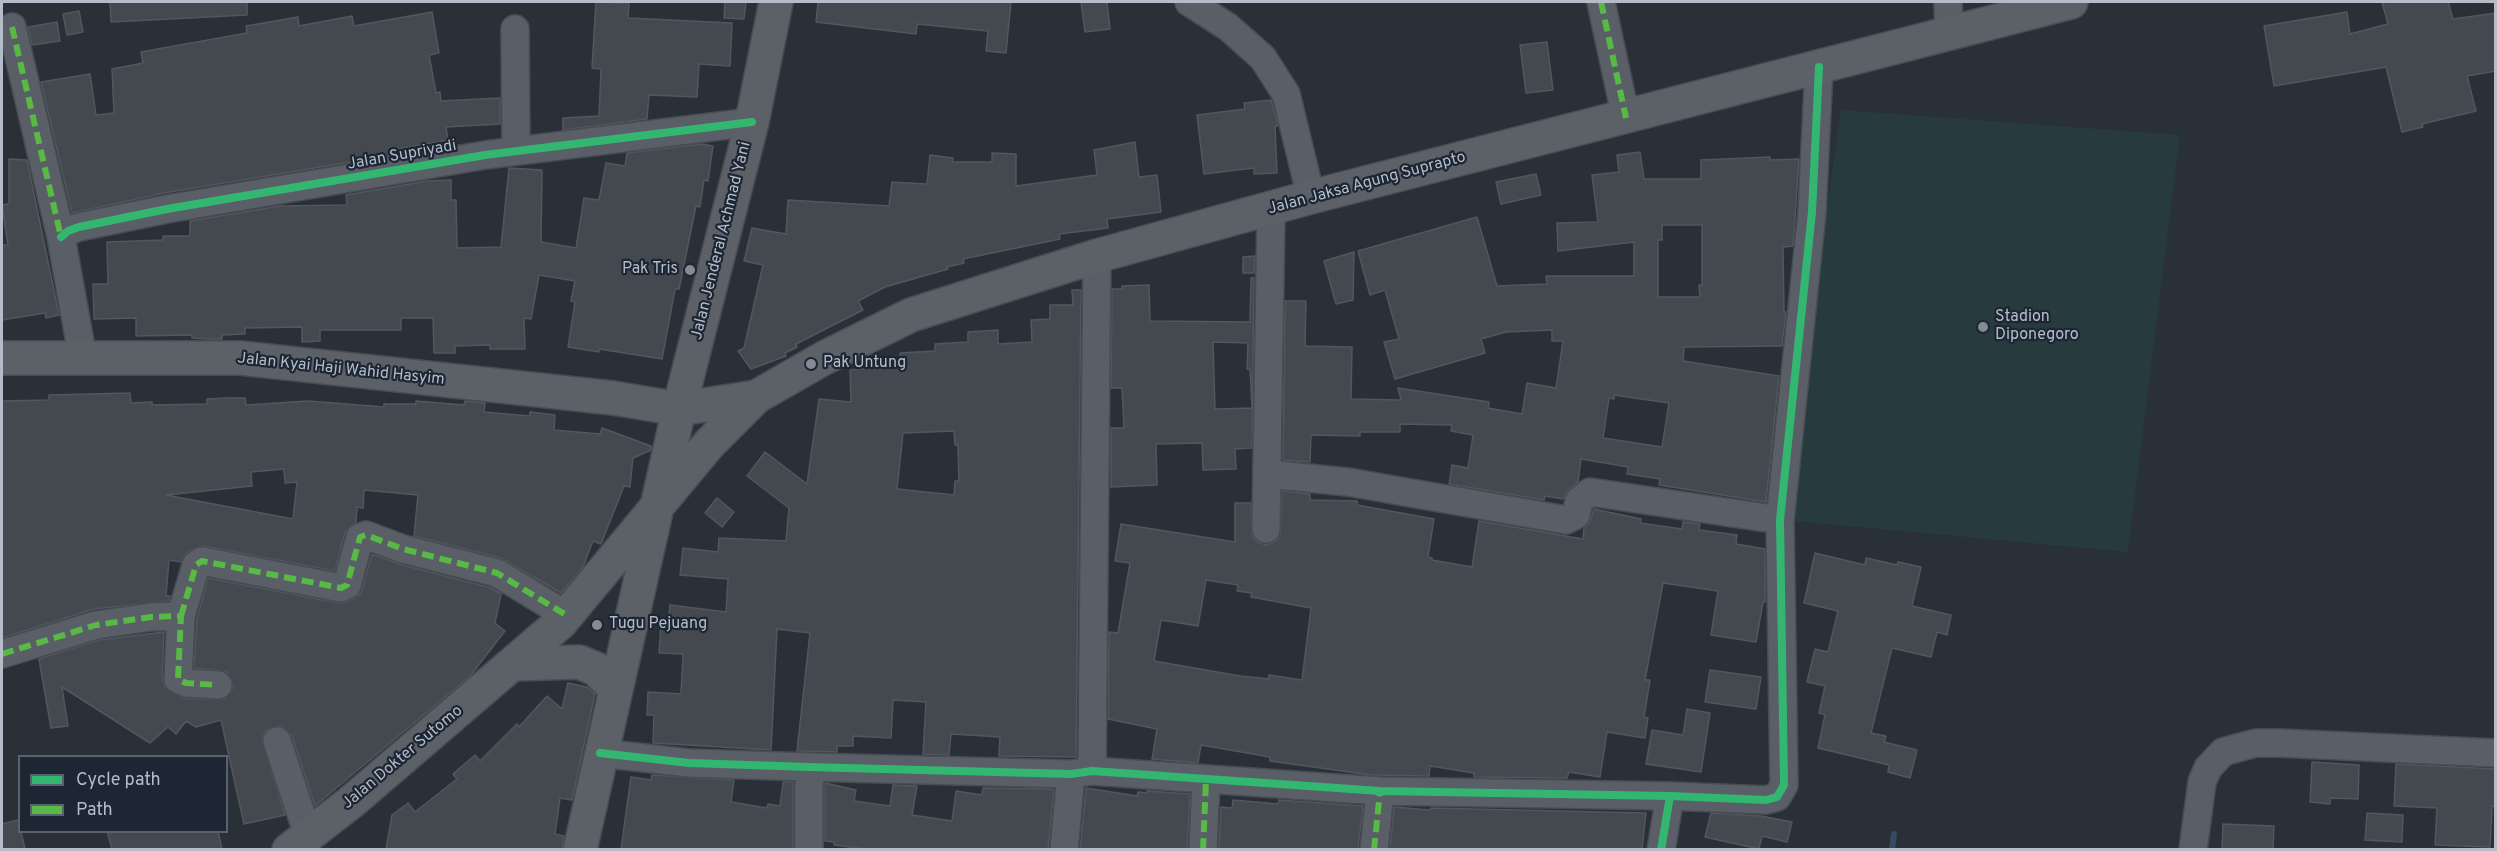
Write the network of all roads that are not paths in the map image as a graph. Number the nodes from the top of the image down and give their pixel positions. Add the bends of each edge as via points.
1 (776, 2) edge
2 (1188, 2) edge
3 (1602, 2) edge
4 (1948, 2) edge
5 (2071, 2) edge
6 (12, 27) dead end
7 (515, 29) dead end
8 (1949, 35) junction
9 (1819, 67) junction
10 (1626, 118) junction
11 (752, 122) junction
12 (516, 150) junction
13 (1311, 197) junction
14 (1271, 209) junction
15 (61, 237) junction
16 (1097, 256) junction
17 (2, 358) edge
18 (83, 359) junction
19 (756, 397) junction
20 (679, 409) junction
21 (1268, 474) junction
22 (658, 502) junction
23 (1780, 520) junction
24 (1266, 529) dead end
25 (566, 615) junction
26 (181, 616) junction
27 (2, 654) edge
28 (515, 664) junction
29 (218, 685) dead end
30 (615, 688) junction
31 (277, 741) dead end
32 (600, 753) junction
33 (2496, 753) edge
34 (809, 767) junction
35 (1082, 772) junction
36 (1206, 780) junction
37 (1380, 791) junction
38 (1670, 796) junction
39 (298, 842) edge
40 (580, 849) edge
41 (809, 849) edge
42 (1064, 849) edge
43 (1203, 849) edge
44 (1374, 849) edge
45 (1661, 849) edge
46 (2193, 849) edge

1 - 11 main road, Jalan Jenderal Achmad Yani
2 - 13 street via 1228,27 1263,58 1286,94
3 - 10 street
4 - 8 street
5 - 8 main road, Jalan Jaksa Agung Suprapto
6 - 15 street
7 - 12 street
8 - 9 main road, Jalan Jaksa Agung Suprapto
9 - 10 main road, Jalan Jaksa Agung Suprapto
9 - 23 street via 1812,212
10 - 13 main road, Jalan Jaksa Agung Suprapto
11 - 12 street, Jalan Supriyadi
11 - 20 main road, Jalan Jenderal Achmad Yani
12 - 15 street, Jalan Supriyadi via 166,209 79,227
13 - 14 main road, Jalan Jaksa Agung Suprapto
14 - 16 main road, Jalan Jaksa Agung Suprapto
14 - 21 street
15 - 18 street
16 - 19 main road, Jalan Jaksa Agung Suprapto via 911,315
16 - 35 street
17 - 18 main road, Jalan Kyai Haji Wahid Hasyim
18 - 20 main road, Jalan Kyai Haji Wahid Hasyim via 240,358 613,398
19 - 20 main road, Jalan Jaksa Agung Suprapto
19 - 22 main road, Jalan Dokter Sutomo
20 - 22 main road, Jalan Jenderal Achmad Yani
21 - 23 street via 1348,482 1566,520 1576,515 1579,501 1590,492
21 - 24 street
22 - 25 main road, Jalan Dokter Sutomo
22 - 30 main road, Jalan Jenderal Achmad Yani
23 - 38 street via 1785,778 1781,792 1771,800 1760,801
25 - 26 street via 497,573 366,536 360,537 347,585 341,588 202,561 196,565
25 - 28 main road, Jalan Dokter Sutomo
26 - 27 street via 96,625
26 - 29 street via 178,679
28 - 30 main road via 579,662 596,669
28 - 39 main road, Jalan Dokter Sutomo
30 - 32 main road, Jalan Jenderal Achmad Yani
31 - 39 street
32 - 34 street via 689,763
32 - 40 main road, Jalan Jenderal Achmad Yani
33 - 46 street via 2278,742 2223,752 2208,768 2202,782
34 - 35 street
34 - 41 street
35 - 36 street
35 - 42 street
36 - 37 street
36 - 43 street
37 - 38 street
37 - 44 street
38 - 45 street

